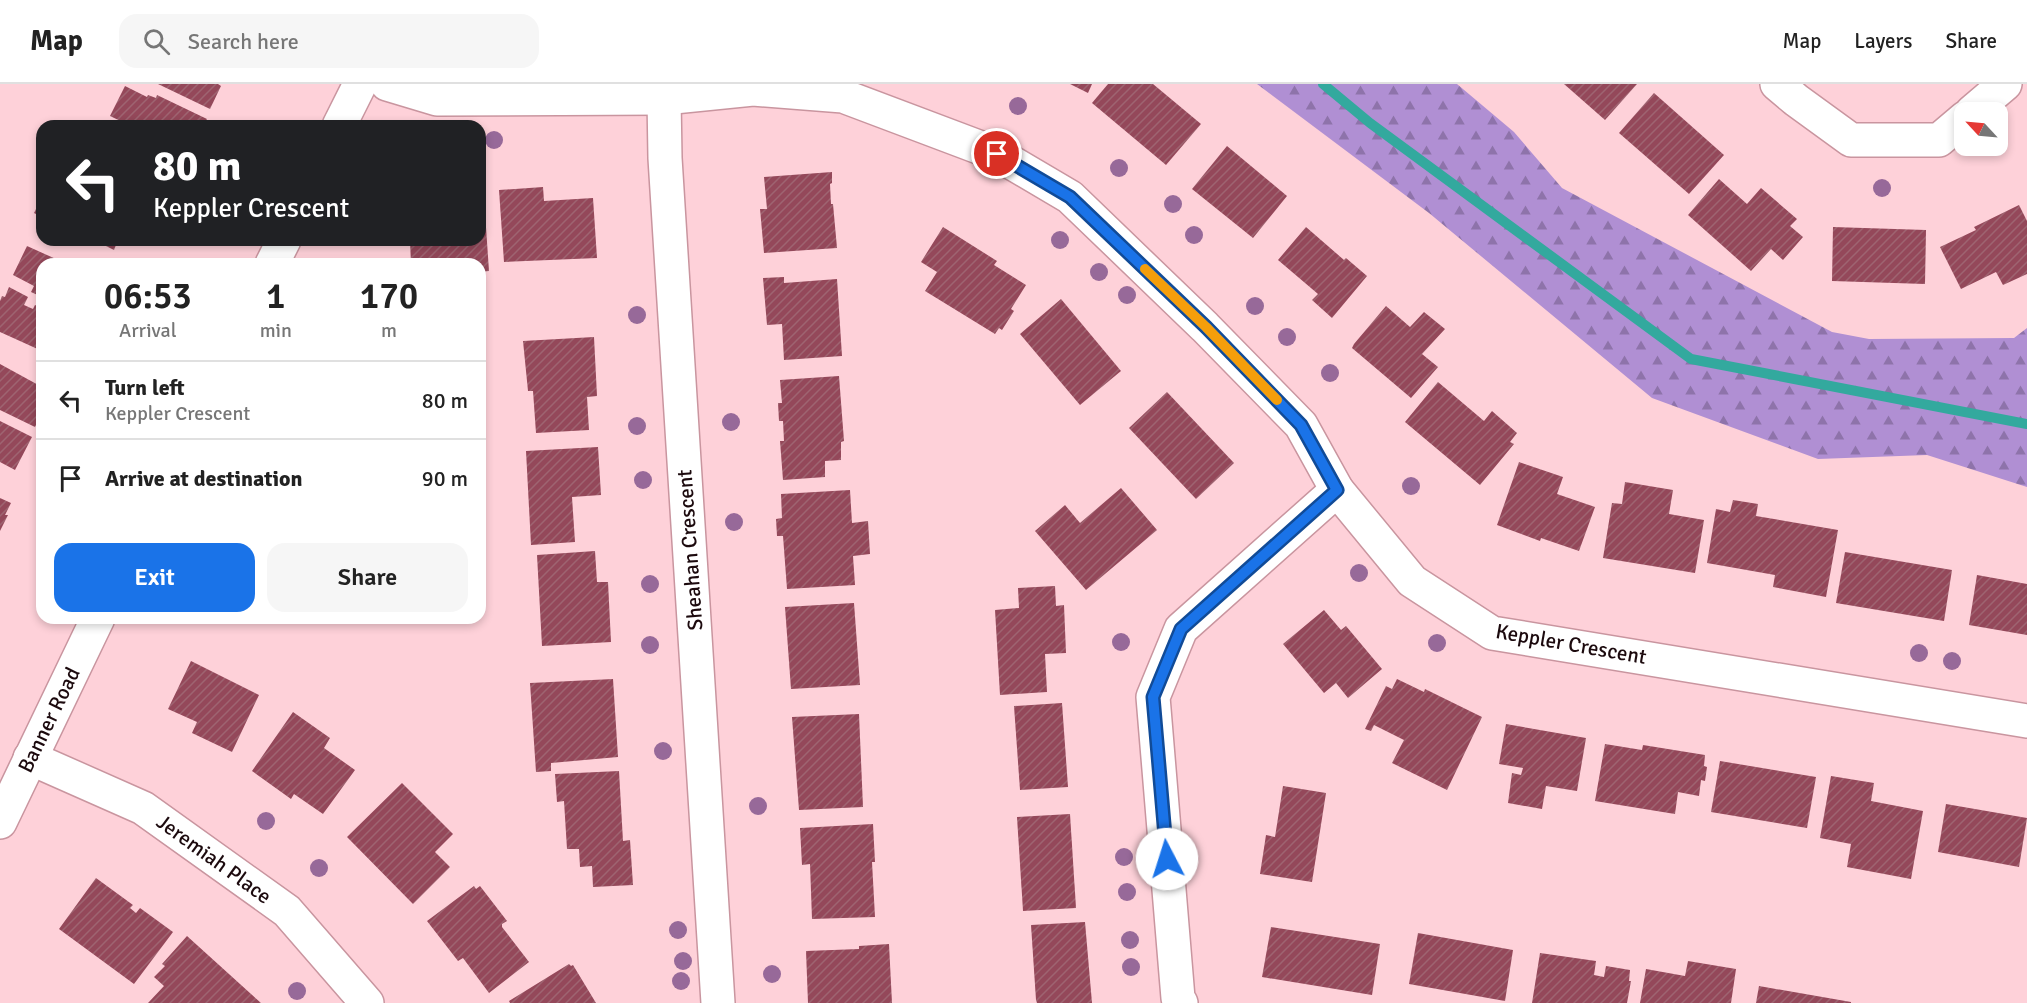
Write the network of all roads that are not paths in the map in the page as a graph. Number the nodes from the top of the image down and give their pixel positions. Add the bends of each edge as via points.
1 (360, 84) edge
2 (387, 84) edge
3 (1777, 84) edge
4 (2005, 84) edge
5 (664, 98) junction
6 (1984, 102) edge
7 (342, 120) edge
8 (1954, 127) edge
9 (1337, 490) junction
10 (95, 624) edge
11 (2027, 721) edge
12 (30, 758) junction
13 (0, 822) edge
14 (367, 1003) edge
15 (718, 1003) edge
16 (1181, 1003) edge

1 - 7 street
2 - 5 street, Keppler Crescent via 437,99
3 - 8 street via 1851,140 1938,140
4 - 6 street
5 - 9 street, Keppler Crescent via 753,89 843,96 997,154 1070,197 1206,327 1301,425
5 - 15 street, Sheahan Crescent
9 - 11 street, Keppler Crescent via 1412,581 1492,633
9 - 16 street via 1181,629 1153,697
10 - 12 street, Banner Road
12 - 13 street, Banner Road
12 - 14 street, Jeremiah Place via 143,808 277,904

